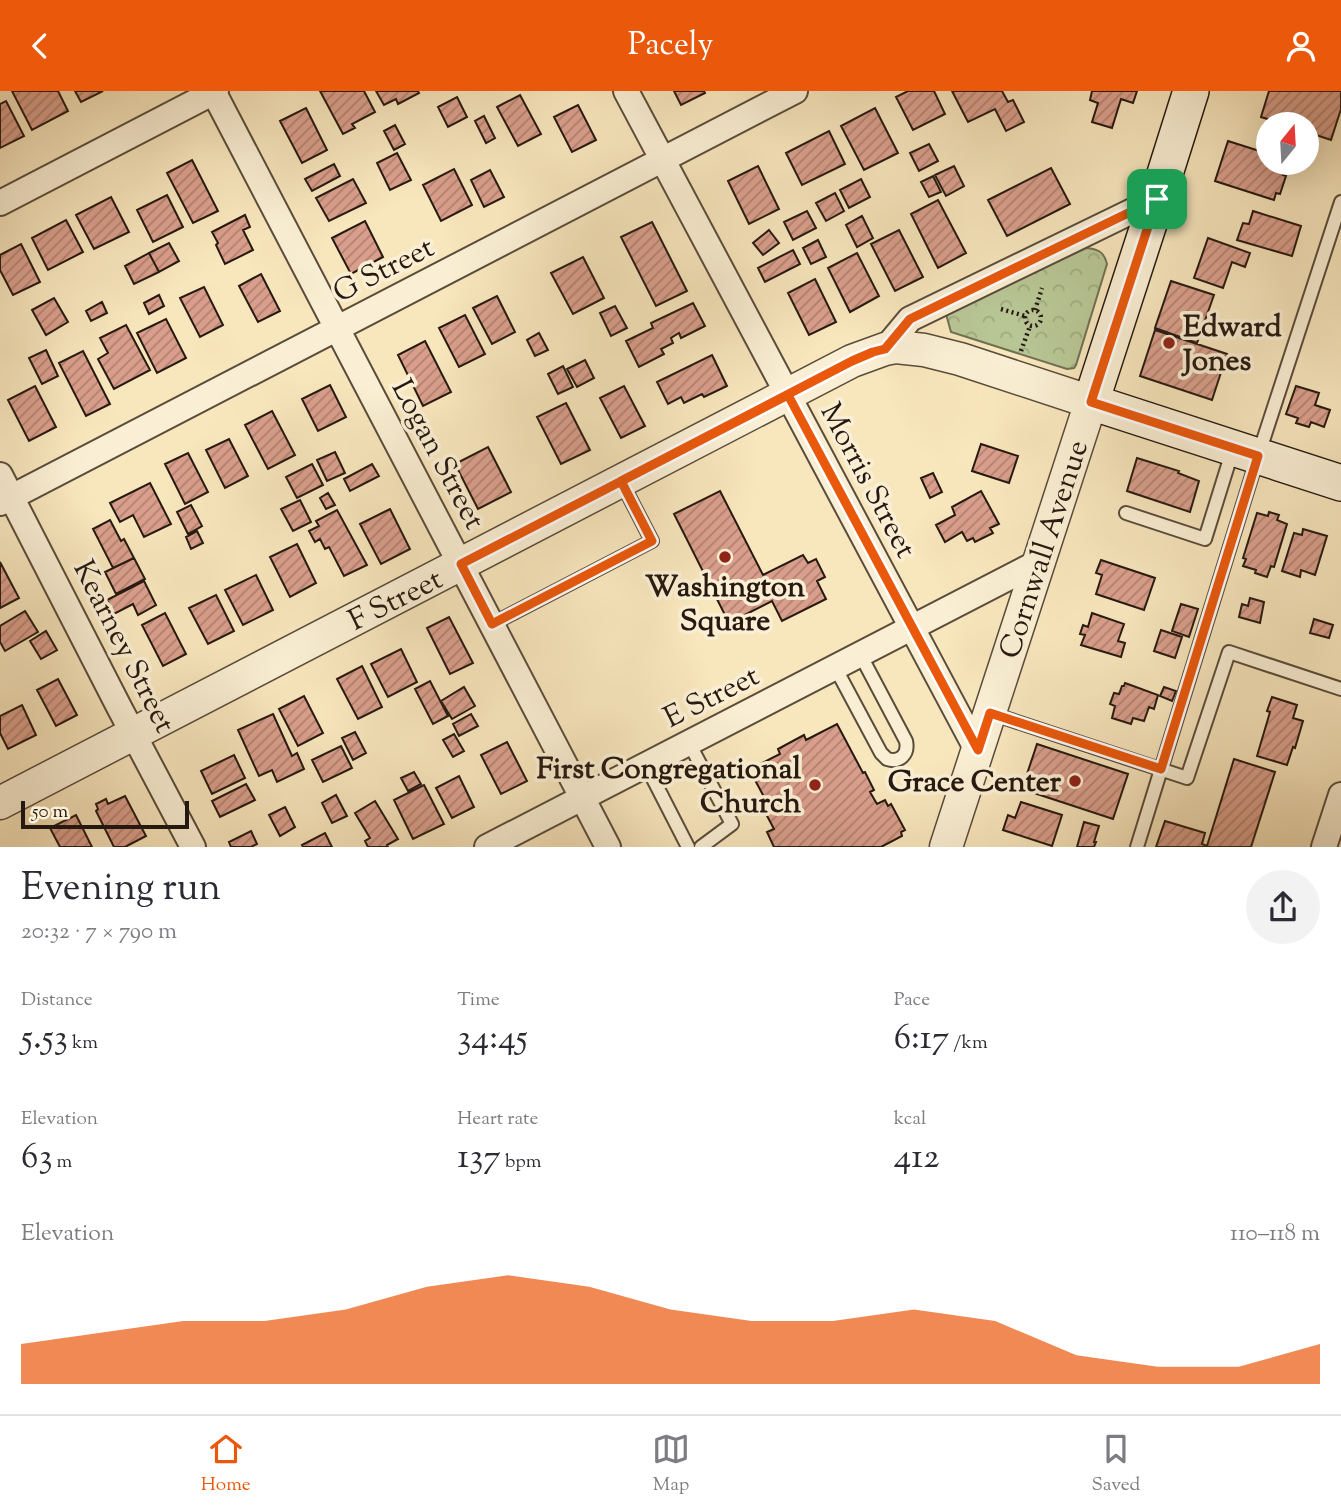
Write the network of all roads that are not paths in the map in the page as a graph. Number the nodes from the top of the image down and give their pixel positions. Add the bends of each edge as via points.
1 (214, 91) edge
2 (626, 91) edge
3 (796, 91) edge
4 (1191, 91) edge
5 (663, 160) junction
6 (1157, 199) junction
7 (1341, 202) edge
8 (0, 203) edge
9 (338, 328) junction
10 (885, 349) junction
11 (788, 395) junction
12 (1091, 402) junction
13 (1245, 452) junction
14 (0, 475) edge
15 (621, 481) junction
16 (1341, 483) edge
17 (6, 500) edge
18 (1126, 513) dead end
19 (1039, 562) junction
20 (461, 564) junction
21 (492, 624) junction
22 (912, 627) junction
23 (860, 654) junction
24 (835, 667) junction
25 (1341, 689) edge
26 (990, 713) junction
27 (134, 734) junction
28 (689, 743) junction
29 (978, 750) junction
30 (646, 765) junction
31 (1161, 769) junction
32 (1341, 795) edge
33 (583, 798) junction
34 (0, 803) edge
35 (193, 847) edge
36 (487, 847) edge
37 (608, 847) edge
38 (688, 847) edge
39 (701, 847) edge
40 (946, 847) edge
41 (1137, 847) edge
42 (1324, 847) edge

1 - 8 street
1 - 9 street, Logan Street
2 - 5 street, Morris Street
3 - 5 street, G Street
4 - 6 main road, Cornwall Avenue
5 - 9 street, G Street
5 - 11 street, Morris Street
6 - 10 street via 910,319
6 - 12 main road, Cornwall Avenue
7 - 13 lane
9 - 17 street, G Street
9 - 20 street, Logan Street
10 - 11 street, F Street
10 - 12 street via 924,350 960,359
11 - 15 street, F Street
11 - 22 street, Morris Street
12 - 13 main road
12 - 19 street, Cornwall Avenue
13 - 16 main road
13 - 18 lane via 1205,539
13 - 31 lane
14 - 17 street, Kearney Street
15 - 20 street, F Street
15 - 21 lane via 652,541
17 - 27 street, Kearney Street
19 - 22 street, E Street
19 - 26 street, Cornwall Avenue
20 - 21 street, Logan Street
20 - 27 street, F Street
21 - 33 street, Logan Street
22 - 23 street, E Street
22 - 29 street, Morris Street
23 - 24 street, E Street
23 - 24 lane via 906,741 907,750 899,759 887,759 881,753
24 - 28 street, E Street
25 - 31 lane via 1229,652 1187,778
26 - 29 street, Cornwall Avenue
26 - 31 lane
27 - 34 street, F Street
27 - 35 street, Kearney Street
28 - 30 street, E Street
28 - 39 lane via 732,824
29 - 40 street, Cornwall Avenue
30 - 33 street, E Street
30 - 38 lane
31 - 41 lane
32 - 42 street
33 - 36 street, E Street
33 - 37 street, Logan Street

